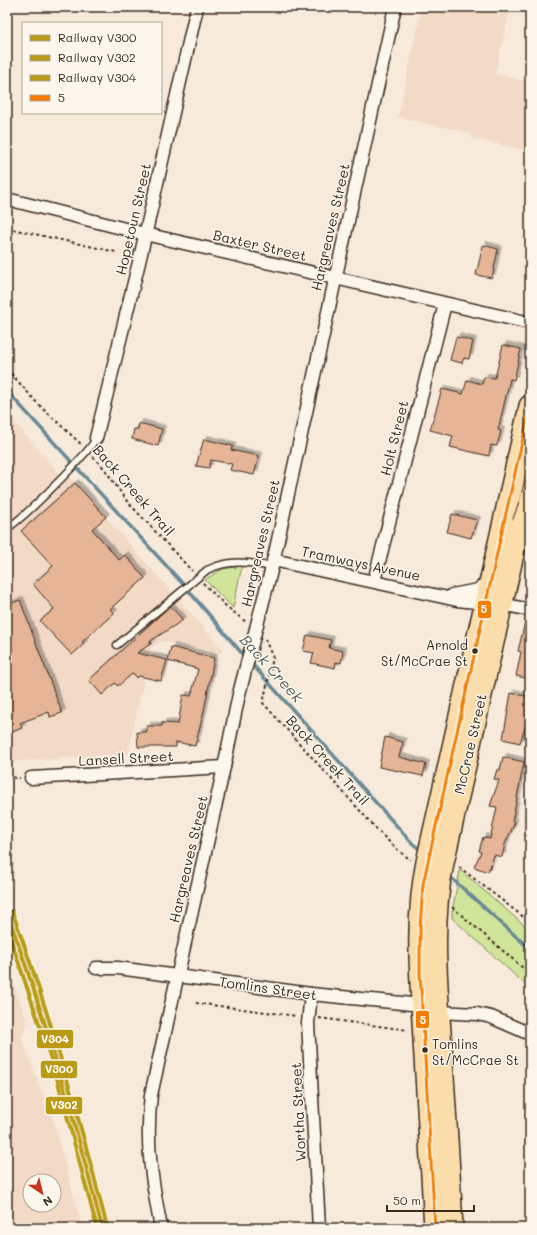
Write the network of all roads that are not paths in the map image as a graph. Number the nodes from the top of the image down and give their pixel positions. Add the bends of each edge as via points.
1 (197, 7) edge
2 (395, 7) edge
3 (7, 199) edge
4 (145, 234) junction
5 (334, 278) junction
6 (445, 304) junction
7 (530, 323) edge
8 (530, 406) edge
9 (96, 438) joint
10 (530, 479) edge
11 (7, 528) edge
12 (272, 563) junction
13 (493, 572) junction
14 (374, 581) junction
15 (443, 596) junction
16 (494, 603) junction
17 (530, 610) edge
18 (118, 645) dead end
19 (224, 767) junction
20 (30, 778) dead end
21 (96, 968) dead end
22 (177, 976) junction
23 (311, 994) junction
24 (430, 1008) junction
25 (530, 1034) edge
26 (161, 1228) edge
27 (319, 1228) edge
28 (435, 1228) edge
29 (452, 1228) edge

1 - 4 street, Hopetoun Street
2 - 5 street, Hargreaves Street
3 - 4 street, Baxter Street
4 - 5 street, Baxter Street
4 - 9 street, Hopetoun Street
5 - 6 street, Baxter Street
5 - 12 street, Hargreaves Street
6 - 7 street, Baxter Street
6 - 14 street, Holt Street
8 - 13 highway, McCrae Street
9 - 11 lane via 86,453
10 - 16 highway, McCrae Street
12 - 14 street, Tramways Avenue
12 - 18 lane via 230,562 214,566 195,578
12 - 19 street, Hargreaves Street via 239,694
13 - 15 street, Tramways Avenue via 486,584 478,590
13 - 16 highway, McCrae Street
14 - 15 street, Tramways Avenue
15 - 16 street, Tramways Avenue via 463,601
16 - 17 street, Tramways Avenue
16 - 24 highway, McCrae Street via 444,856 426,870 419,916
19 - 20 street, Lansell Street
19 - 22 street, Hargreaves Street
21 - 22 street, Tomlins Street via 118,968
22 - 23 street, Tomlins Street
22 - 26 street, Hargreaves Street via 148,1116 149,1161
23 - 24 street, Tomlins Street
23 - 27 street, Wortha Street via 308,1023
24 - 25 street, Tomlins Street via 491,1017
24 - 28 highway
24 - 29 highway

